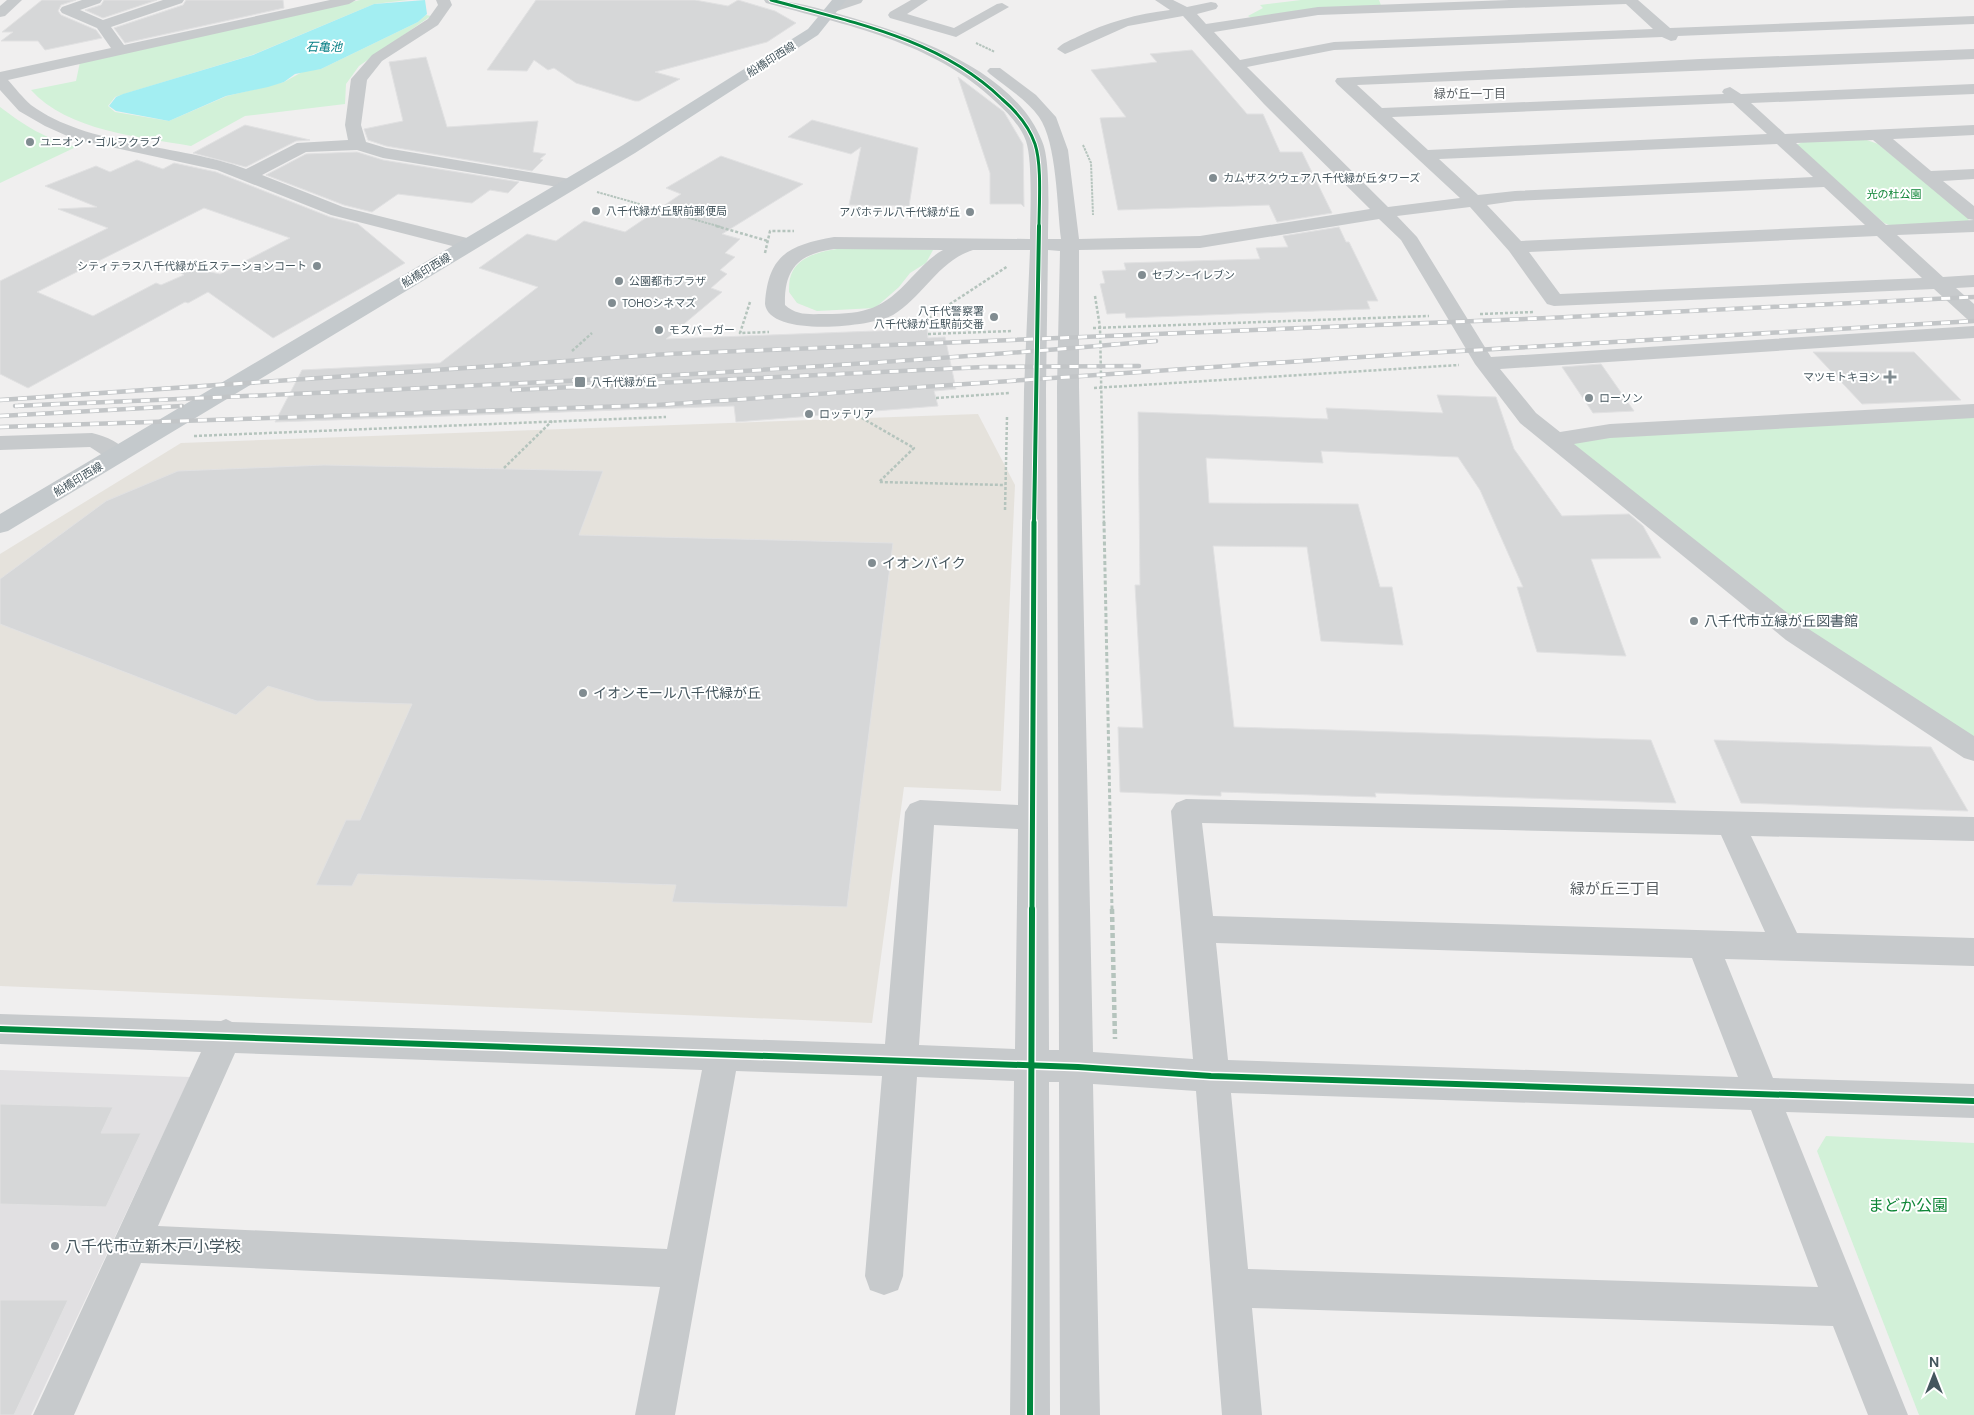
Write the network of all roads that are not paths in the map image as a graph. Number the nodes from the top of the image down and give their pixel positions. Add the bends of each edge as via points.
1 (15, 0) edge
2 (95, 0) edge
3 (177, 0) edge
4 (349, 0) edge
5 (443, 0) edge
6 (771, 0) edge
7 (802, 0) edge
8 (856, 0) edge
9 (921, 0) edge
10 (1162, 0) edge
11 (1629, 0) edge
12 (328, 2) edge
13 (1382, 4) edge
14 (1211, 6) dead end
15 (1002, 7) dead end
16 (834, 8) edge
17 (0, 13) edge
18 (1188, 13) junction
19 (1974, 20) edge
20 (102, 25) junction
21 (1203, 29) junction
22 (1664, 31) junction
23 (1065, 49) dead end
24 (120, 50) junction
25 (1974, 54) edge
26 (1700, 64) junction
27 (1236, 65) junction
28 (0, 77) edge
29 (0, 81) edge
30 (1974, 89) edge
31 (1738, 98) junction
32 (1379, 113) junction
33 (1974, 130) edge
34 (1878, 135) junction
35 (1781, 138) junction
36 (358, 145) junction
37 (1425, 155) junction
38 (1974, 174) edge
39 (249, 175) junction
40 (1927, 176) junction
41 (1829, 182) junction
42 (570, 184) junction
43 (1474, 201) junction
44 (1381, 213) junction
45 (1974, 215) edge
46 (1974, 226) edge
47 (1882, 231) junction
48 (468, 244) junction
49 (972, 244) junction
50 (1039, 245) junction
51 (1070, 245) junction
52 (1516, 247) junction
53 (1974, 280) edge
54 (1938, 283) junction
55 (1974, 315) edge
56 (1974, 332) edge
57 (1485, 364) junction
58 (1974, 411) edge
59 (1555, 440) junction
60 (0, 443) edge
61 (118, 455) junction
62 (0, 525) edge
63 (1974, 750) edge
64 (1033, 818) junction
65 (1730, 822) junction
66 (1974, 829) edge
67 (1199, 929) junction
68 (1703, 944) junction
69 (1788, 947) junction
70 (1974, 952) edge
71 (0, 1029) edge
72 (226, 1035) junction
73 (722, 1055) junction
74 (901, 1062) junction
75 (1032, 1065) junction
76 (1078, 1067) junction
77 (1211, 1076) junction
78 (1761, 1092) junction
79 (1974, 1101) edge
80 (131, 1244) junction
81 (683, 1269) junction
82 (884, 1276) dead end
83 (1232, 1288) junction
84 (1845, 1307) junction
85 (52, 1415) edge
86 (656, 1415) edge
87 (1030, 1415) edge
88 (1080, 1415) edge
89 (1242, 1415) edge
90 (1888, 1415) edge

1 - 17 street
2 - 20 street via 67,10
3 - 20 street
4 - 12 street
5 - 36 street via 446,5 433,22 377,58 359,80 353,125
6 - 16 street
7 - 16 street
8 - 16 street
9 - 15 street via 895,15 956,33
10 - 18 street
11 - 13 street
11 - 22 street
12 - 24 street
13 - 21 street
14 - 18 street
16 - 42 main road, 船橋印西線 via 812,32
16 - 50 street via 870,28 928,48 987,82 1001,95 1020,118 1036,146
16 - 51 street via 942,41 982,61 1030,98 1048,117 1060,150
18 - 21 street
18 - 23 street via 1132,20
19 - 22 street
20 - 24 street
21 - 27 street
22 - 26 street
22 - 27 street via 1334,46
24 - 28 street
25 - 26 street
26 - 31 street
26 - 32 street via 1343,81
27 - 44 street
29 - 39 street via 25,108 80,135
30 - 31 street
31 - 32 street
31 - 35 street
32 - 37 street
33 - 34 street
34 - 35 street
34 - 40 street
35 - 37 street
35 - 41 street
36 - 39 street via 303,147
36 - 42 street via 383,153
37 - 43 street
38 - 40 street
39 - 48 street via 337,211
40 - 45 street
41 - 43 street via 1515,196
41 - 47 street
42 - 48 main road, 船橋印西線
43 - 44 street
43 - 52 street
44 - 51 street via 1200,242
44 - 57 street via 1408,237
46 - 47 street
47 - 52 street
47 - 54 street
48 - 61 main road, 船橋印西線
49 - 49 street via 950,251 898,303 884,312 851,320 798,319 789,318 775,307 782,266 790,257 812,247 834,242
49 - 50 street
50 - 51 street
50 - 64 street
51 - 76 street via 1068,387
52 - 54 street via 1554,300
53 - 54 street
54 - 55 street
56 - 57 street
57 - 59 street via 1528,418
58 - 59 street via 1610,431
59 - 63 street via 1795,633
60 - 61 street via 92,440 104,444
61 - 62 main road, 船橋印西線
64 - 74 street via 920,812
64 - 75 street
65 - 66 street
65 - 67 street via 1186,811
65 - 69 street
67 - 68 street
67 - 77 street
68 - 69 street
68 - 78 street
69 - 70 street
71 - 72 street
72 - 73 street
72 - 80 street
73 - 74 street
73 - 81 street
74 - 75 street
74 - 82 street
75 - 76 street
75 - 87 street
76 - 77 street
76 - 88 street
77 - 78 street
77 - 83 street
78 - 79 street
78 - 84 street
80 - 81 street
80 - 85 street
81 - 86 street
83 - 84 street
83 - 89 street
84 - 90 street

